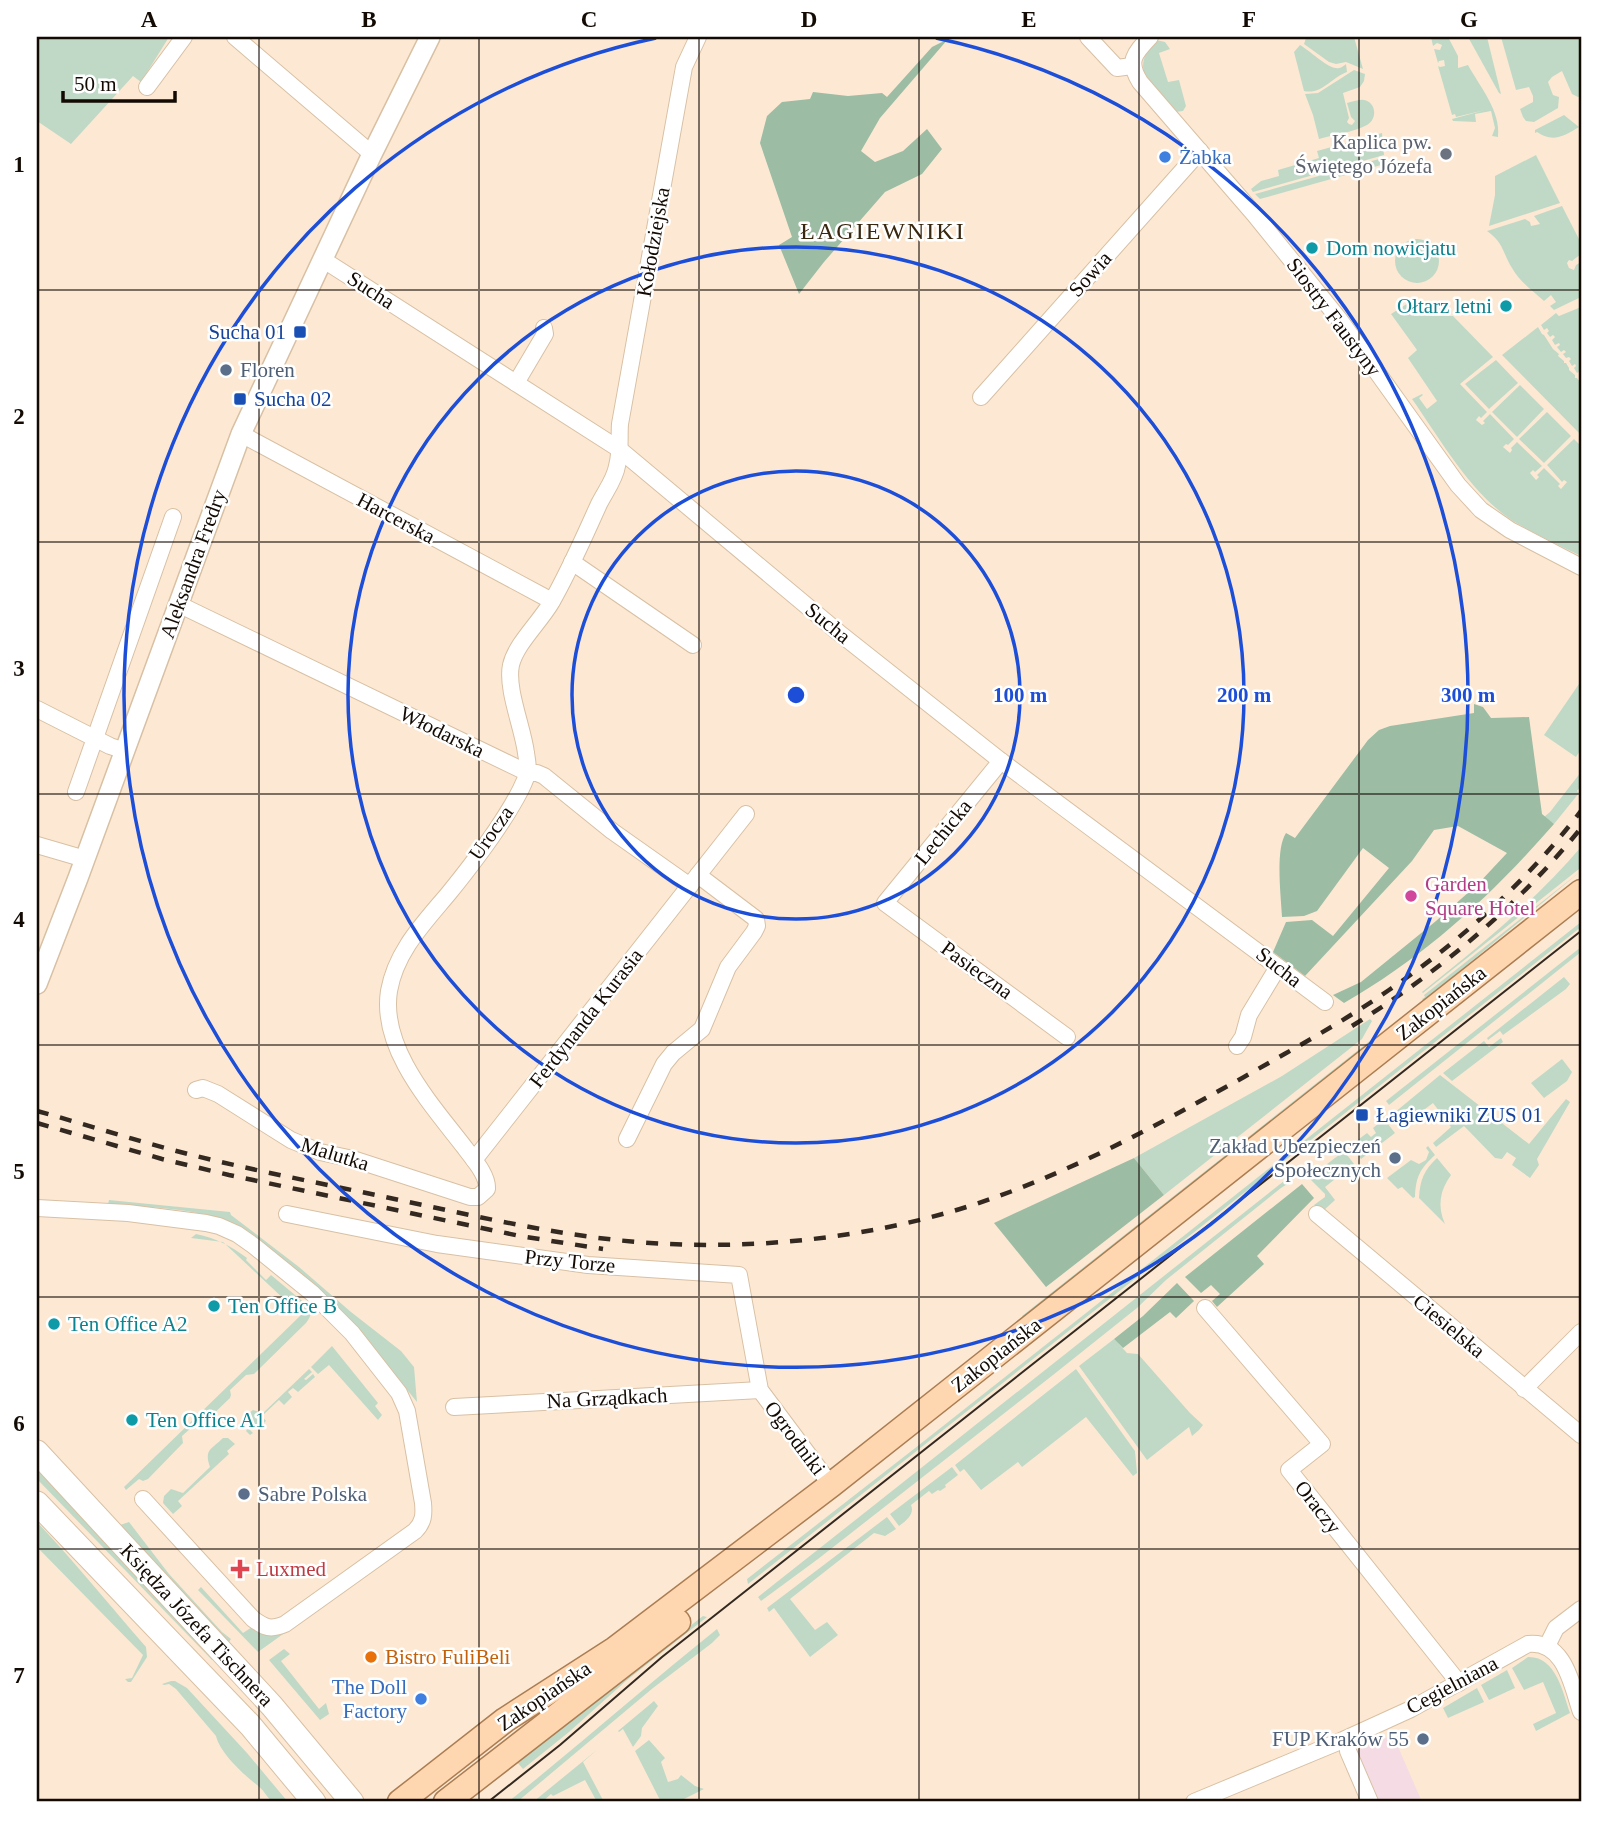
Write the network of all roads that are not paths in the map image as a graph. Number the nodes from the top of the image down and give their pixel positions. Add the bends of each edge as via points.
1 (184, 37) edge
2 (235, 37) edge
3 (430, 37) edge
4 (698, 37) edge
5 (1088, 37) edge
6 (1150, 37) edge
7 (1132, 66) junction
8 (146, 87) dead end
9 (1200, 151) junction
10 (372, 154) junction
11 (322, 259) junction
12 (547, 331) dead end
13 (516, 383) junction
14 (981, 397) dead end
15 (241, 434) junction
16 (619, 449) junction
17 (173, 517) dead end
18 (572, 562) junction
19 (1581, 567) edge
20 (552, 601) junction
21 (178, 604) junction
22 (693, 645) dead end
23 (37, 709) edge
24 (95, 738) junction
25 (125, 751) junction
26 (1001, 761) junction
27 (528, 774) junction
28 (76, 792) dead end
29 (746, 814) dead end
30 (37, 845) edge
31 (85, 859) junction
32 (694, 880) junction
33 (1581, 892) edge
34 (886, 903) joint
35 (1581, 913) edge
36 (1278, 967) junction
37 (37, 984) edge
38 (1325, 1002) dead end
39 (1067, 1037) dead end
40 (1237, 1046) dead end
41 (197, 1090) dead end
42 (627, 1139) dead end
43 (474, 1160) junction
44 (482, 1195) joint
45 (37, 1208) edge
46 (288, 1214) dead end
47 (1317, 1214) dead end
48 (1205, 1308) dead end
49 (1581, 1332) edge
50 (1524, 1389) junction
51 (760, 1390) junction
52 (454, 1407) dead end
53 (1581, 1436) edge
54 (37, 1452) edge
55 (831, 1485) junction
56 (143, 1499) dead end
57 (37, 1503) edge
58 (1581, 1609) edge
59 (1547, 1646) junction
60 (1458, 1683) junction
61 (1581, 1712) edge
62 (1348, 1751) dead end
63 (314, 1802) edge
64 (352, 1802) edge
65 (401, 1802) edge
66 (446, 1802) edge
67 (1194, 1802) edge
68 (1370, 1802) edge

1 - 8 street
2 - 10 street
3 - 10 street, Aleksandra Fredry
4 - 16 street, Kołodziejska via 684,67
5 - 7 street via 1117,68
6 - 7 street
7 - 9 street, Siostry Faustyny via 1140,82
9 - 14 street, Sowia
9 - 19 street, Siostry Faustyny via 1339,318 1466,494 1510,530
10 - 11 street, Aleksandra Fredry
11 - 13 street, Sucha
11 - 15 street, Aleksandra Fredry
12 - 13 street
13 - 16 street, Sucha
15 - 20 street, Harcerska
15 - 21 street, Aleksandra Fredry
16 - 18 street via 617,468
16 - 26 street, Sucha
17 - 24 street
18 - 20 street
18 - 22 street
20 - 27 street via 519,647 510,668
21 - 25 street, Aleksandra Fredry
21 - 27 street, Włodarska
23 - 24 street
24 - 25 street
24 - 28 street
25 - 31 street, Aleksandra Fredry
26 - 34 street, Lechicka
26 - 36 street, Sucha
27 - 32 street, Włodarska via 544,776 612,831
27 - 43 street, Urocza via 501,822 404,950 389,993 390,1023 404,1064
29 - 32 street, Ferdynanda Kurasia
30 - 31 street
31 - 37 street, Aleksandra Fredry
32 - 42 street via 757,919 757,926 729,967 702,1029 664,1064
32 - 43 street, Ferdynanda Kurasia
33 - 55 main road, Zakopiańska
34 - 39 street, Pasieczna
35 - 66 main road, Zakopiańska
36 - 38 street, Sucha
36 - 40 street via 1249,1015
41 - 44 street, Malutka via 218,1094 290,1140 320,1152 470,1197
43 - 44 street, Urocza via 487,1182
45 - 56 street via 206,1223 254,1245 346,1326 399,1393 407,1411 424,1514 415,1531 285,1624 268,1628 253,1619
46 - 51 street, Przy Torze via 506,1254 588,1265 739,1275
47 - 50 street, Ciesielska
48 - 60 street, Oraczy via 1322,1444 1289,1470
49 - 50 street
50 - 53 street, Ciesielska
51 - 52 street, Na Grządkach
51 - 55 street, Ogrodniki
54 - 64 main road, Księdza Józefa Tischnera via 272,1706
55 - 65 main road, Zakopiańska via 615,1648 505,1720
57 - 63 main road, Księdza Józefa Tischnera via 250,1725
58 - 59 street via 1556,1628
59 - 60 street, Cegielniana via 1528,1644
59 - 61 street via 1564,1664
60 - 67 street, Cegielniana via 1343,1740
62 - 68 street

